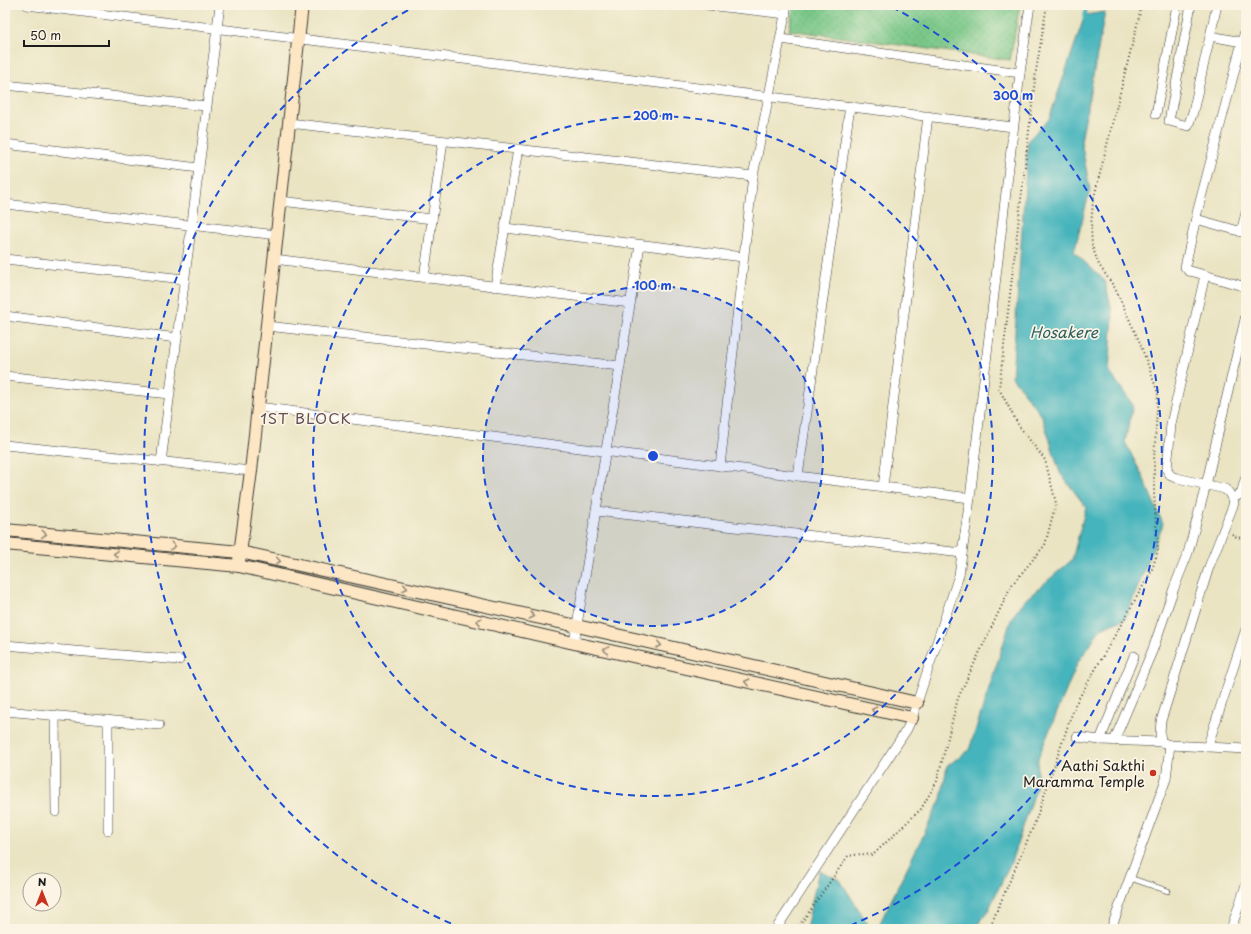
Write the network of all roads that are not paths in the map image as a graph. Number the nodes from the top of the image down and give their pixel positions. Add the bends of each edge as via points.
1 (27, 5) edge
2 (220, 5) edge
3 (302, 5) edge
4 (707, 5) edge
5 (788, 5) edge
6 (1030, 5) edge
7 (1177, 5) edge
8 (1191, 5) edge
9 (1217, 5) edge
10 (786, 14) junction
11 (1246, 27) edge
12 (217, 28) junction
13 (1210, 36) junction
14 (299, 38) junction
15 (781, 39) junction
16 (1242, 42) junction
17 (1020, 73) junction
18 (5, 85) edge
19 (769, 96) junction
20 (206, 106) junction
21 (850, 106) junction
22 (1156, 114) dead end
23 (928, 116) junction
24 (289, 123) junction
25 (1013, 126) junction
26 (443, 141) junction
27 (5, 144) edge
28 (518, 149) junction
29 (198, 168) junction
30 (753, 176) junction
31 (280, 201) junction
32 (5, 204) edge
33 (1246, 213) edge
34 (432, 219) junction
35 (1196, 219) junction
36 (191, 226) junction
37 (505, 228) junction
38 (1244, 232) edge
39 (277, 236) junction
40 (640, 245) junction
41 (743, 257) junction
42 (5, 259) edge
43 (274, 259) junction
44 (1205, 276) junction
45 (424, 278) junction
46 (184, 279) junction
47 (495, 287) junction
48 (1246, 287) edge
49 (630, 303) junction
50 (1246, 315) edge
51 (5, 316) edge
52 (267, 326) junction
53 (177, 338) junction
54 (620, 366) junction
55 (5, 376) edge
56 (169, 394) junction
57 (258, 407) junction
58 (5, 445) edge
59 (606, 452) junction
60 (161, 462) junction
61 (720, 466) junction
62 (251, 471) junction
63 (798, 476) junction
64 (1246, 476) edge
65 (1206, 485) junction
66 (883, 487) junction
67 (970, 498) junction
68 (1233, 498) junction
69 (596, 511) junction
70 (5, 530) edge
71 (5, 544) edge
72 (240, 552) junction
73 (962, 554) junction
74 (239, 566) junction
75 (577, 626) junction
76 (1246, 629) edge
77 (574, 643) junction
78 (5, 645) edge
79 (1134, 656) dead end
80 (179, 660) dead end
81 (917, 703) junction
82 (5, 710) edge
83 (55, 715) junction
84 (912, 718) junction
85 (108, 720) junction
86 (158, 725) dead end
87 (1077, 737) dead end
88 (1100, 740) junction
89 (1114, 741) junction
90 (1166, 744) junction
91 (1206, 747) junction
92 (1246, 749) edge
93 (56, 812) dead end
94 (108, 830) dead end
95 (1130, 878) junction
96 (1246, 885) edge
97 (1168, 891) dead end
98 (776, 929) edge
99 (1111, 929) edge
100 (1231, 929) edge

1 - 12 street
2 - 12 street
3 - 14 street
4 - 10 street
5 - 10 street
6 - 17 street
7 - 22 street
8 - 13 street via 1169,121 1188,126 1194,112
9 - 13 street
10 - 15 street
11 - 16 street
12 - 14 street
12 - 20 street
13 - 16 street
14 - 19 street
14 - 24 street
15 - 17 street
15 - 19 street
16 - 35 street
17 - 25 street
18 - 20 street
19 - 21 street
19 - 30 street
20 - 29 street
21 - 23 street
21 - 63 street
23 - 25 street
23 - 66 street
24 - 26 street
24 - 31 street
25 - 67 street
26 - 28 street
26 - 34 street
27 - 29 street
28 - 30 street
28 - 37 street
29 - 36 street
30 - 41 street
31 - 34 street
31 - 39 street
32 - 36 street
33 - 38 street
34 - 45 street
35 - 38 street
35 - 44 street via 1185,267 1189,271
36 - 39 street
36 - 46 street
37 - 40 street
37 - 47 street
39 - 43 street
40 - 41 street
40 - 49 street
41 - 61 street
42 - 46 street
43 - 45 street
43 - 52 street
44 - 48 street
44 - 65 street via 1171,424 1167,470 1171,476
45 - 47 street
46 - 53 street
47 - 49 street
49 - 54 street
50 - 65 street
51 - 53 street
52 - 54 street
52 - 57 street
53 - 56 street
54 - 59 street
55 - 56 street
56 - 60 street
57 - 59 street
57 - 62 street
58 - 60 street
59 - 61 street
59 - 69 street
60 - 62 street
61 - 63 street
62 - 72 street
63 - 66 street
64 - 68 street via 1241,494
65 - 68 street via 1225,489
65 - 89 street via 1188,553 1153,649
66 - 67 street
67 - 73 street
68 - 90 street via 1233,508 1209,567 1161,721 1160,733
69 - 73 street
69 - 75 street
70 -> 72 street
74 -> 71 street
72 - 74 street
72 -> 75 street
73 - 81 street via 959,575
77 -> 74 street
75 - 77 street
75 -> 81 street
76 - 91 street
84 -> 77 street
78 - 80 street
79 - 88 street
81 - 84 street
82 - 83 street
83 - 85 street
83 - 93 street
84 - 98 street
85 - 86 street
85 - 94 street
87 - 88 street
88 - 89 street
89 - 90 street
90 - 91 street
90 - 95 street via 1166,779
91 - 92 street
95 - 97 lane
95 - 99 street
96 - 100 street

